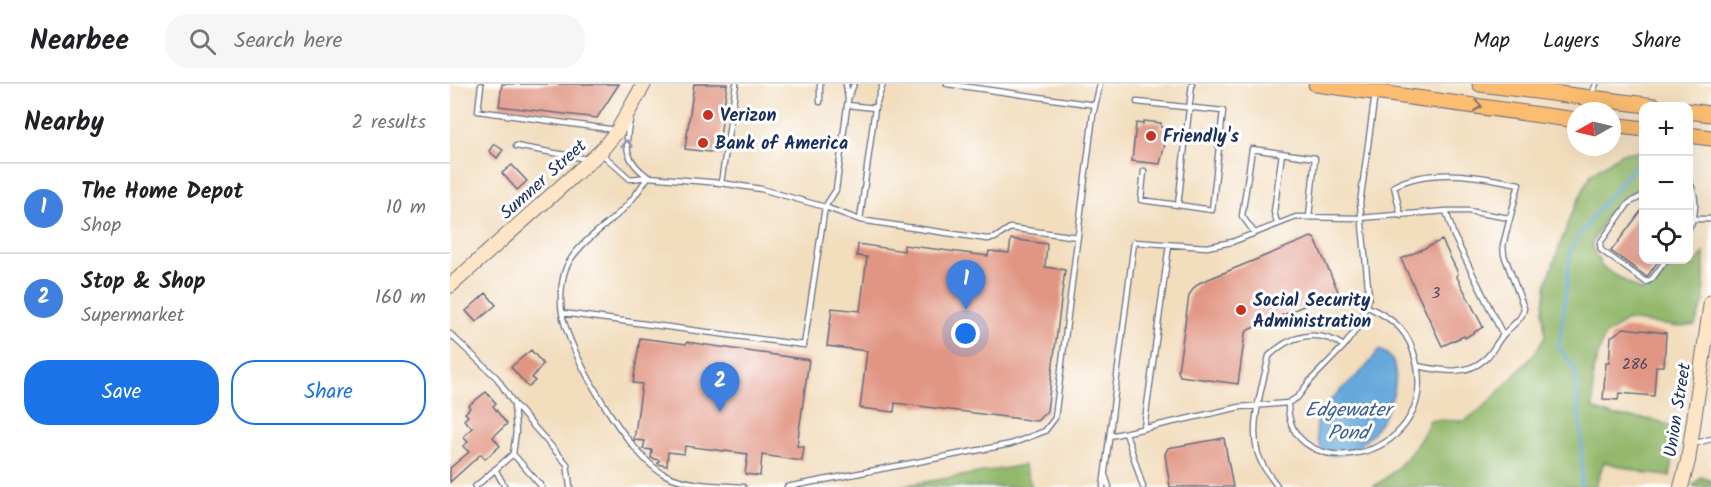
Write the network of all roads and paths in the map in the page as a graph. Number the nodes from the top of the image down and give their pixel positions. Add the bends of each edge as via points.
1 (644, 84) edge
2 (736, 84) edge
3 (820, 84) edge
4 (846, 84) edge
5 (854, 84) edge
6 (883, 84) edge
7 (947, 84) edge
8 (1100, 84) edge
9 (1192, 84) edge
10 (1316, 84) edge
11 (1480, 84) edge
12 (480, 85) edge
13 (1496, 85) edge
14 (1376, 91) junction
15 (1593, 91) edge
16 (820, 102) dead end
17 (848, 102) junction
18 (1137, 102) dead end
19 (1639, 102) edge
20 (633, 104) junction
21 (1095, 105) junction
22 (875, 108) junction
23 (1189, 108) junction
24 (1693, 112) edge
25 (1711, 114) edge
26 (1567, 119) edge
27 (1621, 126) edge
28 (1639, 128) edge
29 (618, 130) junction
30 (1693, 136) edge
31 (1711, 138) edge
32 (516, 146) dead end
33 (1282, 153) junction
34 (596, 156) junction
35 (1144, 171) dead end
36 (648, 177) junction
37 (721, 183) junction
38 (1693, 187) edge
39 (1639, 198) edge
40 (1178, 205) junction
41 (825, 207) junction
42 (1446, 211) junction
43 (1401, 216) junction
44 (1309, 218) junction
45 (1360, 218) junction
46 (1509, 218) junction
47 (1695, 219) junction
48 (1711, 219) edge
49 (860, 220) junction
50 (1277, 222) junction
51 (1693, 222) edge
52 (1254, 232) junction
53 (1078, 237) junction
54 (1169, 245) junction
55 (1663, 264) edge
56 (450, 286) edge
57 (1366, 306) junction
58 (1711, 306) edge
59 (562, 313) junction
60 (450, 334) edge
61 (1503, 335) junction
62 (1344, 346) junction
63 (1417, 366) junction
64 (1288, 403) junction
65 (514, 404) junction
66 (1259, 404) junction
67 (1144, 429) junction
68 (1126, 433) junction
69 (1110, 436) junction
70 (1403, 436) dead end
71 (1292, 438) dead end
72 (1711, 439) edge
73 (1690, 445) junction
74 (513, 454) junction
75 (495, 469) junction
76 (1105, 473) junction
77 (475, 487) edge
78 (505, 487) edge
79 (542, 487) edge
80 (570, 487) edge
81 (743, 487) edge
82 (787, 487) edge
83 (1103, 487) edge
84 (1109, 487) edge
85 (1143, 487) edge
86 (1278, 487) edge
87 (1681, 487) edge

1 - 20 street, Sumner Street
2 - 37 lane
3 - 16 lane
4 - 17 lane
5 - 17 lane
6 - 22 lane
7 - 21 lane
8 - 21 lane
9 - 23 lane
10 - 14 main road
11 - 13 main road
12 - 29 lane via 478,111
13 - 15 main road
14 -> 26 main road
14 - 45 lane
15 - 19 main road
17 - 22 lane
17 - 41 lane via 836,190
18 - 23 lane
20 - 29 street, Sumner Street
36 -> 20 lane via 627,155
21 - 53 lane
22 - 49 lane
23 - 40 lane
23 - 40 lane via 1223,111 1212,210
24 - 25 main road
27 - 28 main road
29 - 34 street, Sumner Street
30 - 31 main road
32 - 34 lane
33 - 44 lane via 1315,158
33 - 50 lane via 1274,212
33 - 52 lane via 1252,149 1242,216
34 - 36 lane via 630,179
34 - 56 street, Sumner Street
35 - 40 lane via 1141,201
36 - 37 lane
36 - 59 lane via 629,204 576,252 566,269 561,290
37 - 41 lane via 761,189
38 - 47 lane
39 - 55 lane via 1629,203 1600,243 1601,250 1646,282
41 - 49 lane
41 - 59 lane via 804,345
42 - 43 lane
42 - 46 lane
42 - 61 lane via 1454,236
43 - 45 lane
43 - 46 lane via 1394,186 1446,175 1483,176 1519,184
44 - 45 lane
44 - 50 lane
45 - 57 lane via 1369,278
46 - 61 lane via 1504,255 1524,308 1523,315
47 - 48 lane
47 - 51 lane
49 - 53 lane via 987,239 1010,228
50 - 52 lane
52 - 54 lane via 1207,247
53 - 82 lane via 1055,418 1045,431 1011,444
54 - 67 lane
54 - 69 lane via 1134,242
57 - 62 lane via 1358,327
57 - 63 lane via 1399,325 1412,347
58 - 73 street, Union Street
59 - 81 lane via 591,383 624,434 653,466 666,475 691,482
60 - 65 lane via 497,378
61 - 63 lane via 1485,359 1471,368 1450,371
62 - 64 lane
62 - 66 lane via 1329,336 1290,340 1279,346 1269,356
63 - 70 lane via 1417,404
64 - 66 lane
64 - 71 lane
65 - 74 lane
65 - 80 lane via 567,464
66 - 67 lane
66 - 86 lane via 1256,449
67 - 68 lane
68 - 69 lane
68 - 85 lane
69 - 76 lane
72 - 73 lane
73 - 87 street, Union Street
74 - 75 lane
74 - 79 lane
75 - 77 lane
75 - 78 lane
76 - 83 lane
76 - 84 lane

